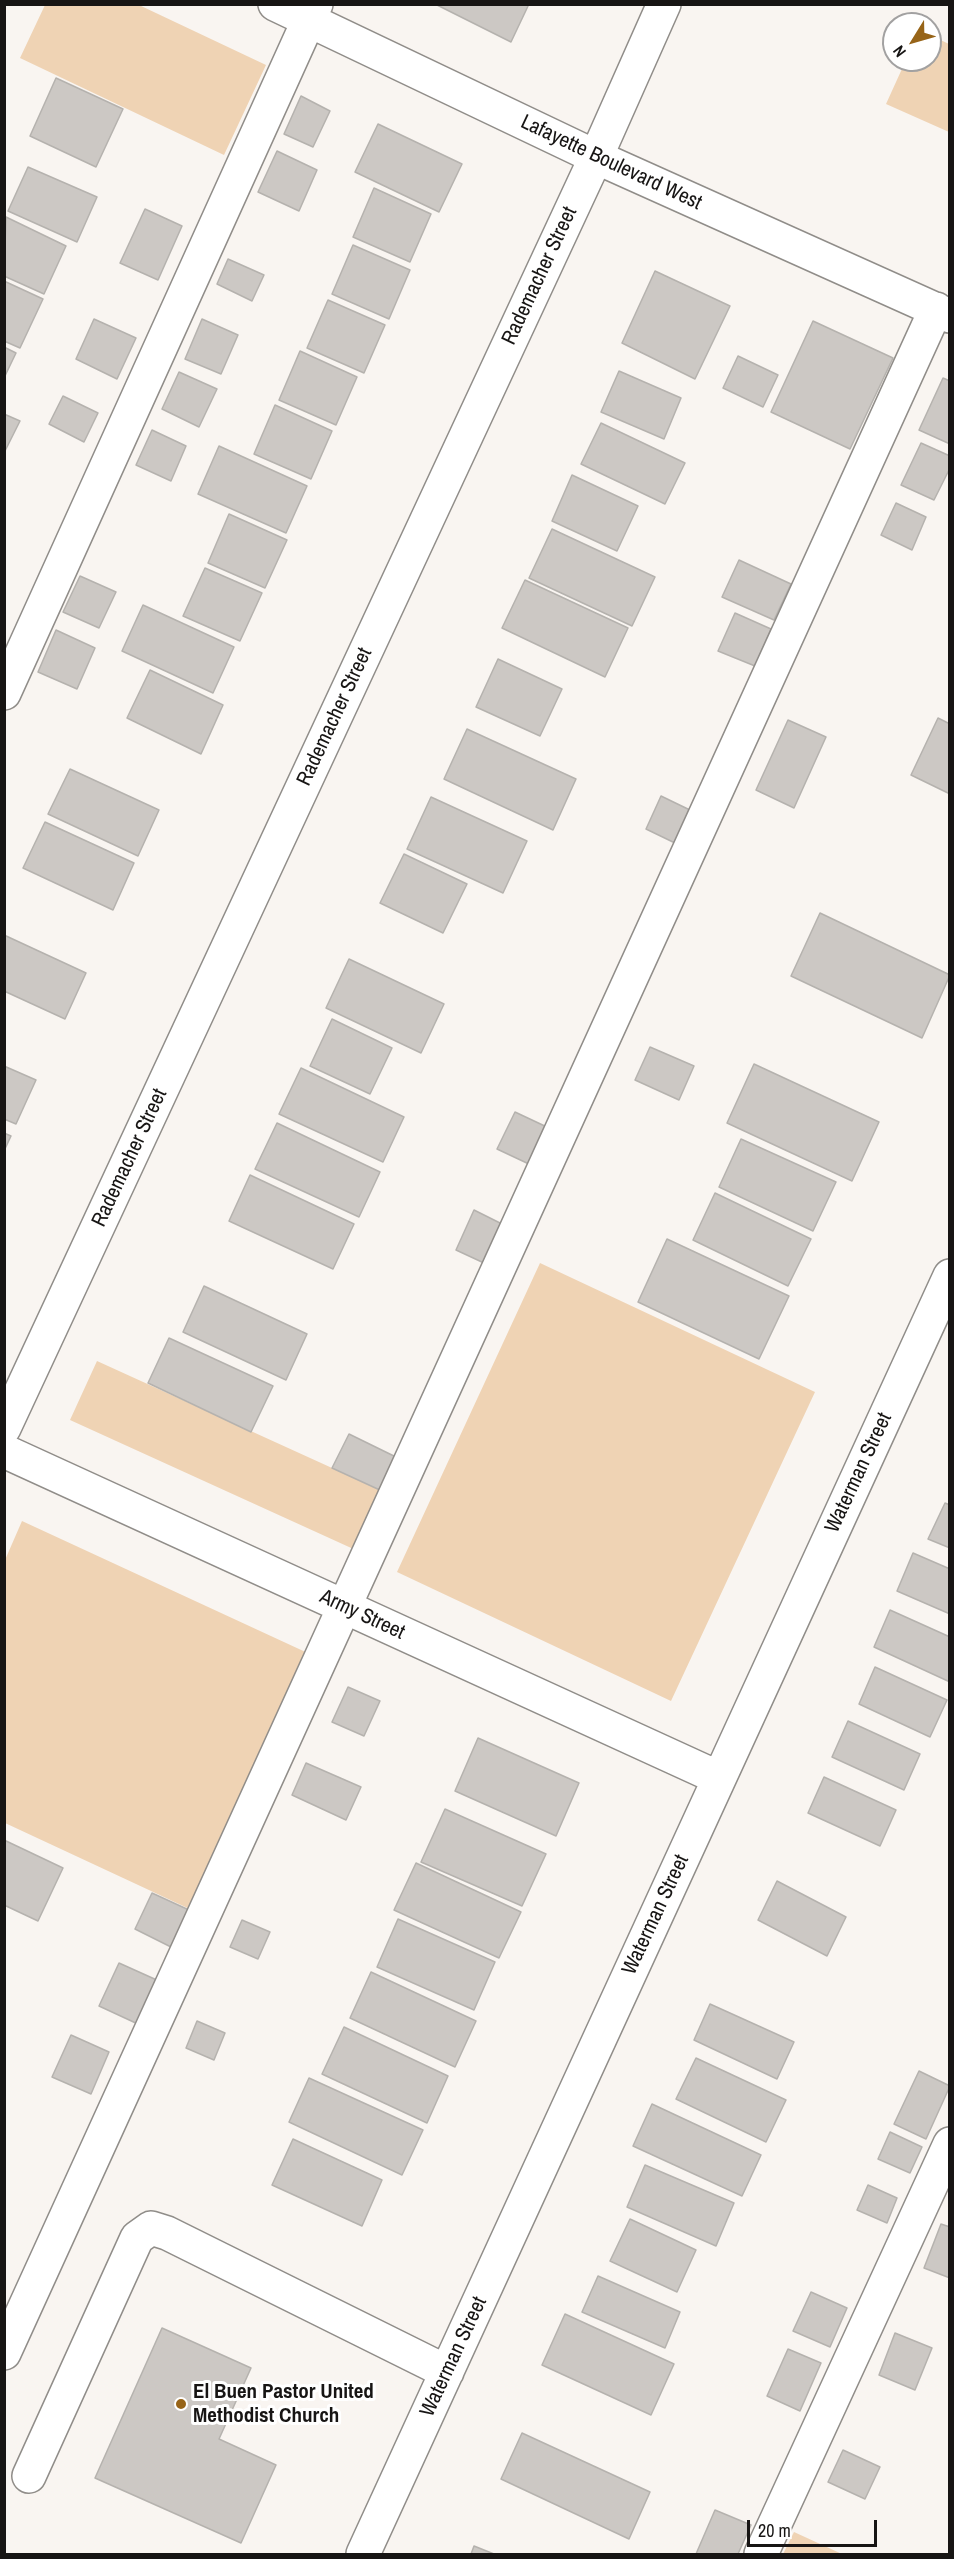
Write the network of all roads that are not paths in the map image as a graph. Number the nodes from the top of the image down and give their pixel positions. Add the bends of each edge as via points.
1 (275, 4) edge
2 (664, 4) edge
3 (313, 12) edge
4 (596, 157) junction
5 (943, 312) edge
6 (4, 693) edge
7 (950, 1276) edge
8 (4, 1428) edge
9 (4, 1451) edge
10 (345, 1607) junction
11 (719, 1778) junction
12 (950, 2144) edge
13 (4, 2353) edge
14 (447, 2372) junction
15 (29, 2476) dead end
16 (363, 2554) edge
17 (760, 2554) edge

1 - 3 street, Lafayette Boulevard West
2 - 4 street, Rademacher Street
3 - 4 street, Lafayette Boulevard West
3 - 6 street
4 - 5 street, Lafayette Boulevard West
4 - 8 street, Rademacher Street
5 - 10 street
7 - 11 street, Waterman Street
9 - 10 street, Army Street
10 - 11 street, Army Street
10 - 13 street
11 - 14 street, Waterman Street
12 - 17 street
14 - 15 street via 151,2228 137,2238
14 - 16 street, Waterman Street

